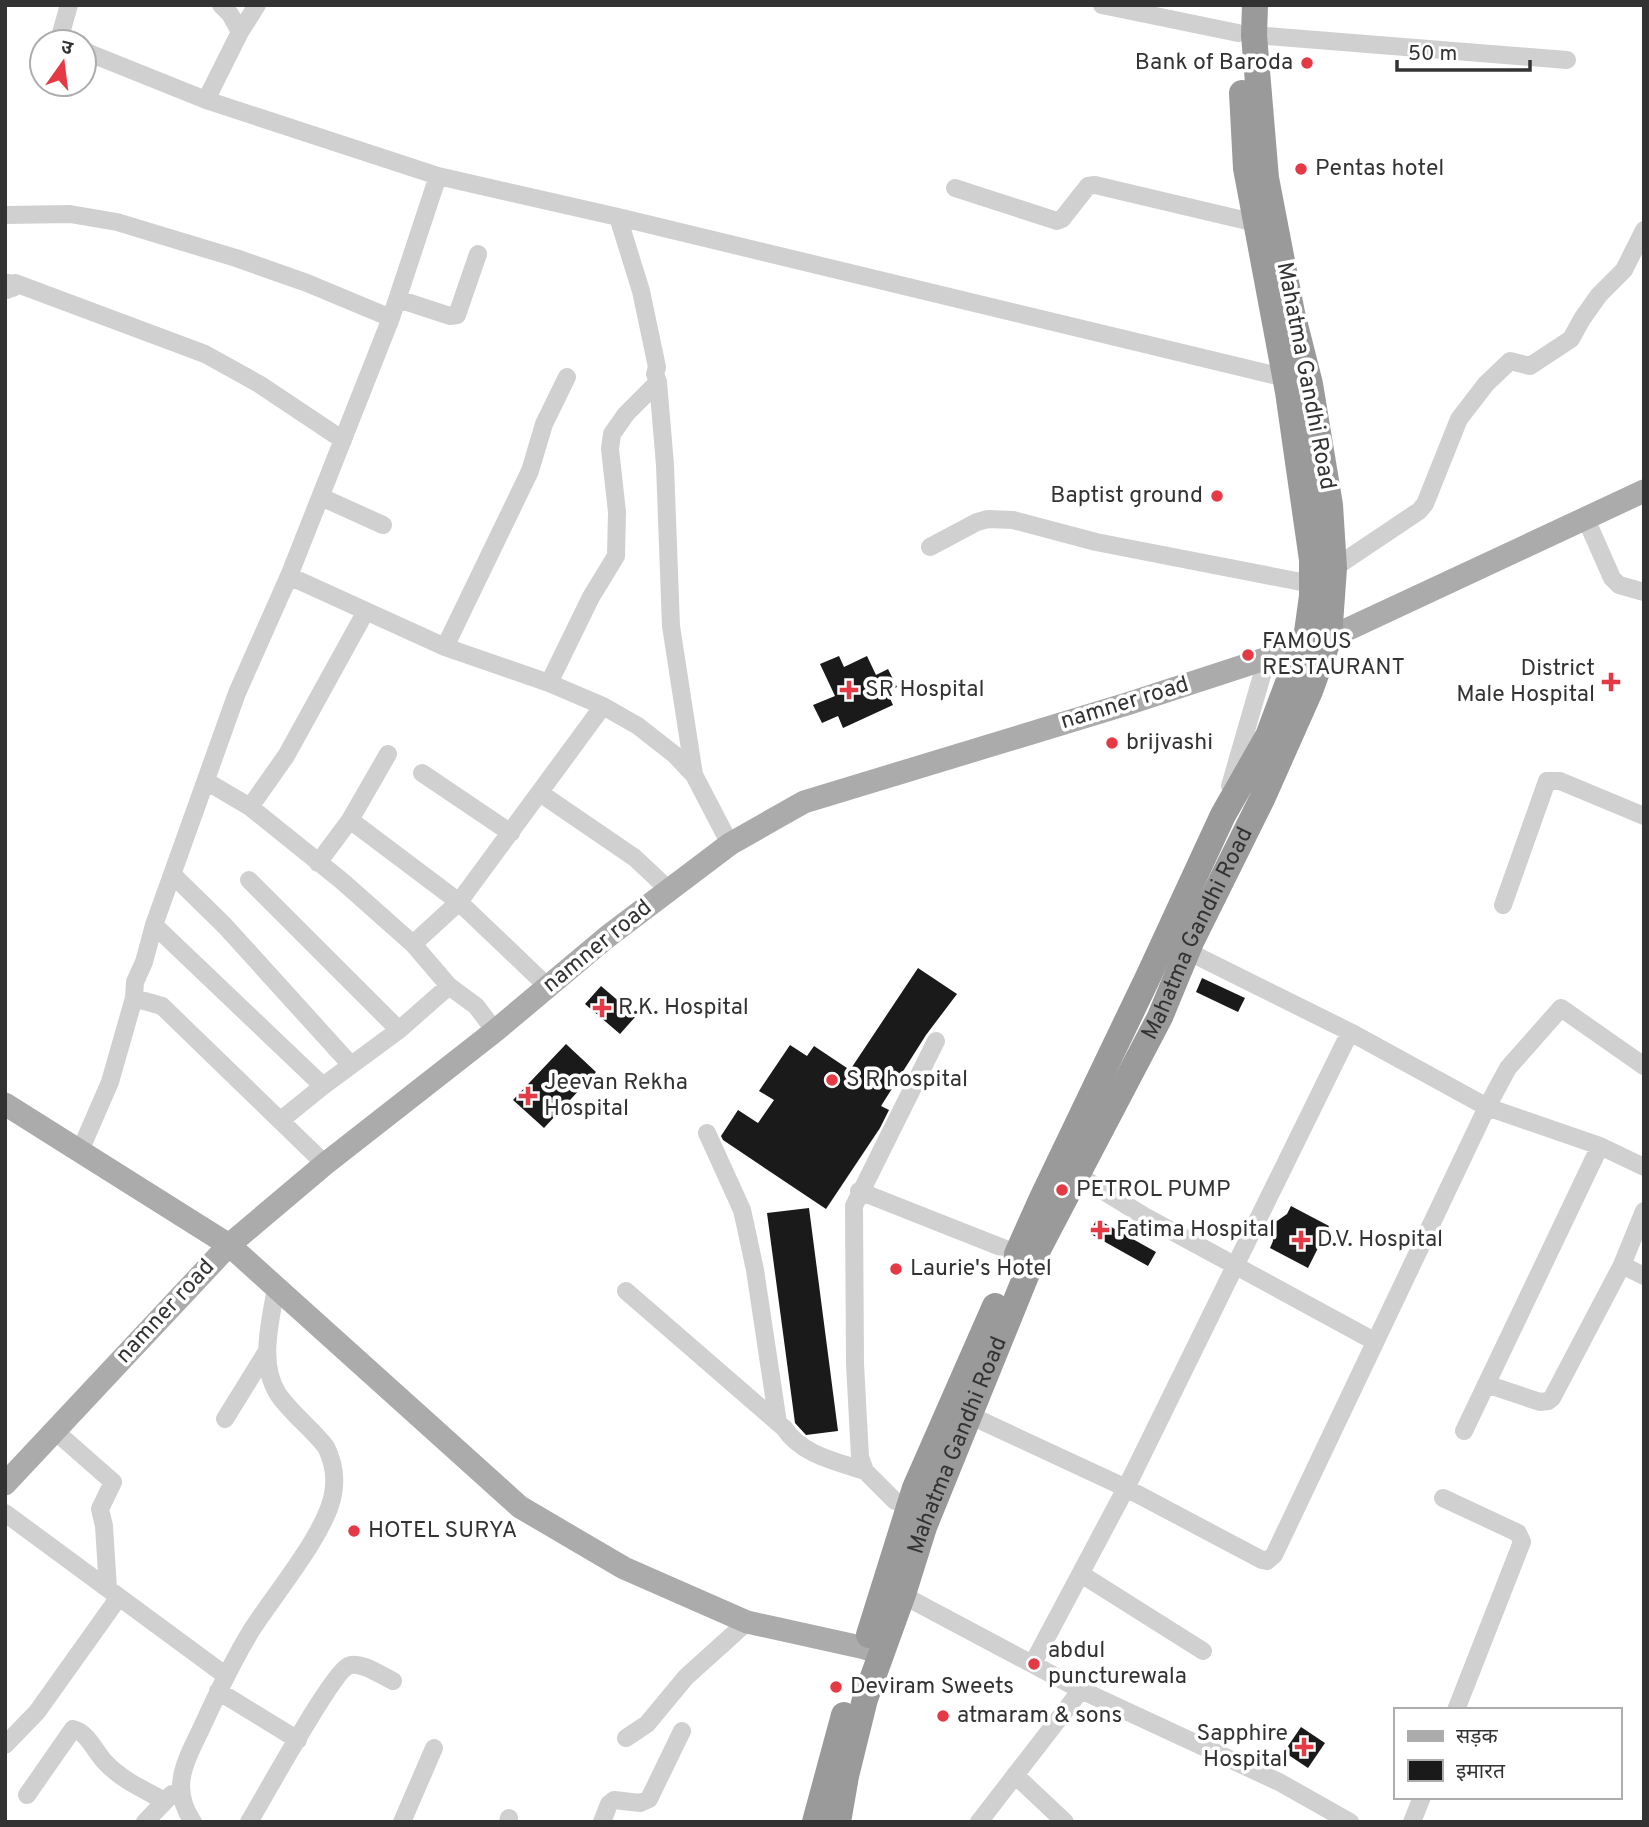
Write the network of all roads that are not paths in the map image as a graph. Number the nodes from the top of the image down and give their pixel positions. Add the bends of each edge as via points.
1 (69, 5) edge
2 (221, 5) edge
3 (257, 5) edge
4 (1102, 5) edge
5 (1237, 5) edge
6 (1255, 5) edge
7 (62, 28) edge
8 (240, 32) junction
9 (1246, 34) junction
10 (98, 57) edge
11 (1567, 60) dead end
12 (206, 100) junction
13 (438, 176) junction
14 (955, 188) dead end
15 (5, 215) edge
16 (618, 217) junction
17 (1256, 223) junction
18 (1644, 230) edge
19 (478, 254) dead end
20 (5, 289) edge
21 (398, 299) junction
22 (391, 318) junction
23 (566, 377) dead end
24 (1286, 378) junction
25 (658, 382) junction
26 (343, 440) junction
27 (1644, 491) edge
28 (321, 498) junction
29 (1586, 519) junction
30 (383, 525) dead end
31 (930, 547) dead end
32 (1334, 568) junction
33 (289, 576) junction
34 (1312, 584) junction
35 (1644, 592) edge
36 (366, 611) junction
37 (1329, 638) junction
38 (445, 647) junction
39 (1302, 647) junction
40 (1267, 658) junction
41 (549, 683) junction
42 (603, 706) junction
43 (388, 754) dead end
44 (422, 773) dead end
45 (694, 775) junction
46 (206, 781) junction
47 (540, 793) junction
48 (250, 807) junction
49 (1644, 816) edge
50 (350, 820) junction
51 (1220, 821) junction
52 (511, 832) junction
53 (730, 844) junction
54 (318, 863) junction
55 (173, 875) junction
56 (249, 880) dead end
57 (669, 890) junction
58 (459, 902) junction
59 (1503, 905) dead end
60 (155, 925) junction
61 (414, 944) junction
62 (1187, 951) junction
63 (449, 986) junction
64 (548, 987) junction
65 (134, 998) junction
66 (399, 1030) junction
67 (495, 1031) junction
68 (1350, 1032) junction
69 (936, 1041) dead end
70 (351, 1065) junction
71 (1644, 1066) edge
72 (323, 1086) junction
73 (5, 1104) edge
74 (1487, 1107) junction
75 (281, 1120) junction
76 (708, 1133) dead end
77 (1600, 1146) junction
78 (80, 1151) junction
79 (325, 1164) junction
80 (1644, 1167) edge
81 (1071, 1184) junction
82 (859, 1191) junction
83 (1644, 1211) edge
84 (229, 1245) junction
85 (1017, 1254) junction
86 (1235, 1265) junction
87 (1622, 1265) junction
88 (1644, 1276) edge
89 (276, 1287) junction
90 (626, 1291) dead end
91 (1374, 1342) junction
92 (267, 1351) junction
93 (1486, 1384) junction
94 (969, 1415) junction
95 (225, 1419) dead end
96 (778, 1423) junction
97 (55, 1431) junction
98 (1464, 1431) dead end
99 (865, 1471) junction
100 (5, 1484) edge
101 (1126, 1488) junction
102 (1443, 1498) dead end
103 (895, 1502) dead end
104 (5, 1513) edge
105 (1081, 1574) junction
106 (894, 1590) junction
107 (113, 1593) junction
108 (747, 1622) junction
109 (873, 1651) junction
110 (1203, 1651) dead end
111 (1033, 1663) junction
112 (393, 1681) dead end
113 (222, 1683) junction
114 (1081, 1690) junction
115 (1457, 1708) edge
116 (682, 1731) dead end
117 (626, 1738) dead end
118 (298, 1740) junction
119 (5, 1745) edge
120 (434, 1748) dead end
121 (1015, 1775) junction
122 (180, 1787) junction
123 (27, 1795) dead end
124 (1421, 1799) edge
125 (165, 1801) junction
126 (145, 1822) edge
127 (193, 1822) edge
128 (249, 1822) edge
129 (402, 1822) edge
130 (603, 1822) edge
131 (815, 1822) edge
132 (838, 1822) edge
133 (979, 1822) edge
134 (1065, 1822) edge
135 (1350, 1822) edge
136 (1412, 1822) edge

1 - 7 street
2 - 8 street
3 - 8 street
4 - 9 street
5 - 9 highway, Mahatma Gandhi Road
6 - 9 highway, Mahatma Gandhi Road
8 - 12 street
9 - 11 street
9 - 17 highway, Mahatma Gandhi Road via 1246,169
9 - 32 highway, Mahatma Gandhi Road via 1266,177 1310,384 1330,505
10 - 12 street
12 - 13 street
13 - 16 street
13 - 21 street
14 - 17 street via 1057,220 1088,186 1095,185
15 - 22 street via 70,214 117,222 283,274
16 - 24 street
16 - 25 street via 641,291
17 - 24 highway, Mahatma Gandhi Road
18 - 32 street via 1624,270 1581,319 1571,339 1530,366 1510,361 1486,384 1459,419 1419,511
19 - 21 street via 457,315
20 - 26 street via 8,283 13,288 15,283 187,346 259,384
21 - 22 street
22 - 26 street
23 - 38 street via 544,424 530,471
24 - 34 highway, Mahatma Gandhi Road
25 - 41 street via 612,434 616,556
25 - 45 street via 666,466 671,626
26 - 28 street
27 - 29 main road, namner road
28 - 30 street
28 - 33 street
29 - 35 street via 1612,578
29 - 37 main road, namner road
31 - 34 street via 976,522 1013,520 1096,542
32 - 37 highway, Mahatma Gandhi Road
33 - 36 street
33 - 46 street via 237,693
34 - 39 highway, Mahatma Gandhi Road
36 - 38 street
36 - 48 street via 286,756
37 - 39 main road, namner road
37 - 62 highway, Mahatma Gandhi Road via 1262,799
38 - 41 street
39 - 40 main road, namner road
39 - 51 highway, Mahatma Gandhi Road via 1268,736
40 - 51 street
40 - 53 main road, namner road via 804,802
41 - 42 street
42 - 45 street via 638,726
42 - 47 street
43 - 50 street
44 - 52 street
45 - 53 street
46 - 48 street
46 - 55 street
47 - 52 street
47 - 57 street via 635,858
48 - 54 street
49 - 59 street via 1560,781 1547,781
50 - 54 street
50 - 58 street
51 - 85 highway, Mahatma Gandhi Road
52 - 58 street
53 - 57 main road, namner road
54 - 61 street
55 - 60 street
55 - 70 street
56 - 66 street
57 - 64 main road, namner road
58 - 61 street
58 - 64 street
60 - 65 street
60 - 72 street
61 - 63 street
62 - 68 street
62 - 81 highway, Mahatma Gandhi Road via 1160,1017
63 - 66 street
63 - 67 street via 476,1006
64 - 67 main road, namner road
65 - 75 street via 162,1006
65 - 78 street via 110,1082
66 - 70 street
67 - 79 main road, namner road
68 - 74 street
68 - 86 street
69 - 82 street
70 - 72 street
71 - 74 street via 1561,1008 1508,1068
72 - 75 street
73 - 78 main road
74 - 77 street
74 - 91 street
75 - 79 street
76 - 96 street via 746,1228
77 - 80 street
77 - 93 street
78 - 84 main road
79 - 84 main road, namner road
81 - 86 street via 1144,1216
81 - 94 highway, Mahatma Gandhi Road via 1032,1261
82 - 85 street
82 - 99 street via 854,1206 855,1364 860,1457
83 - 87 street
84 - 89 main road
84 - 97 main road, namner road
85 - 106 highway, Mahatma Gandhi Road via 915,1488
86 - 91 street
86 - 101 street
87 - 88 street
87 - 93 street via 1552,1398 1540,1402
89 - 92 street
89 - 108 main road via 520,1507 624,1568
90 - 96 street
91 - 101 street via 1271,1558 1262,1560
92 - 95 street
92 - 113 street via 278,1395 331,1457 334,1493 309,1545
93 - 98 street
94 - 101 street
94 - 106 highway, Mahatma Gandhi Road
96 - 99 street via 808,1452
97 - 100 main road, namner road
97 - 107 street via 113,1482 100,1508
99 - 103 street
101 - 105 street
102 - 115 street via 1518,1532 1522,1542
104 - 107 street
105 - 110 street
105 - 111 street
106 - 109 highway, Mahatma Gandhi Road
106 - 111 street
107 - 113 street
107 - 119 street via 37,1712
108 - 109 main road
108 - 117 street via 686,1677 647,1724
109 - 131 highway, Mahatma Gandhi Road via 834,1747
109 - 132 highway, Mahatma Gandhi Road
111 - 114 street
112 - 118 street via 362,1667 346,1667
113 - 118 street
113 - 122 street via 185,1765
114 - 121 street
114 - 135 street via 1279,1782
116 - 130 street via 649,1799 640,1803 614,1800
118 - 128 street
120 - 129 street
121 - 133 street
121 - 134 street
122 - 125 street
122 - 127 street
123 - 125 street via 74,1729 119,1774
124 - 136 street
125 - 126 street

